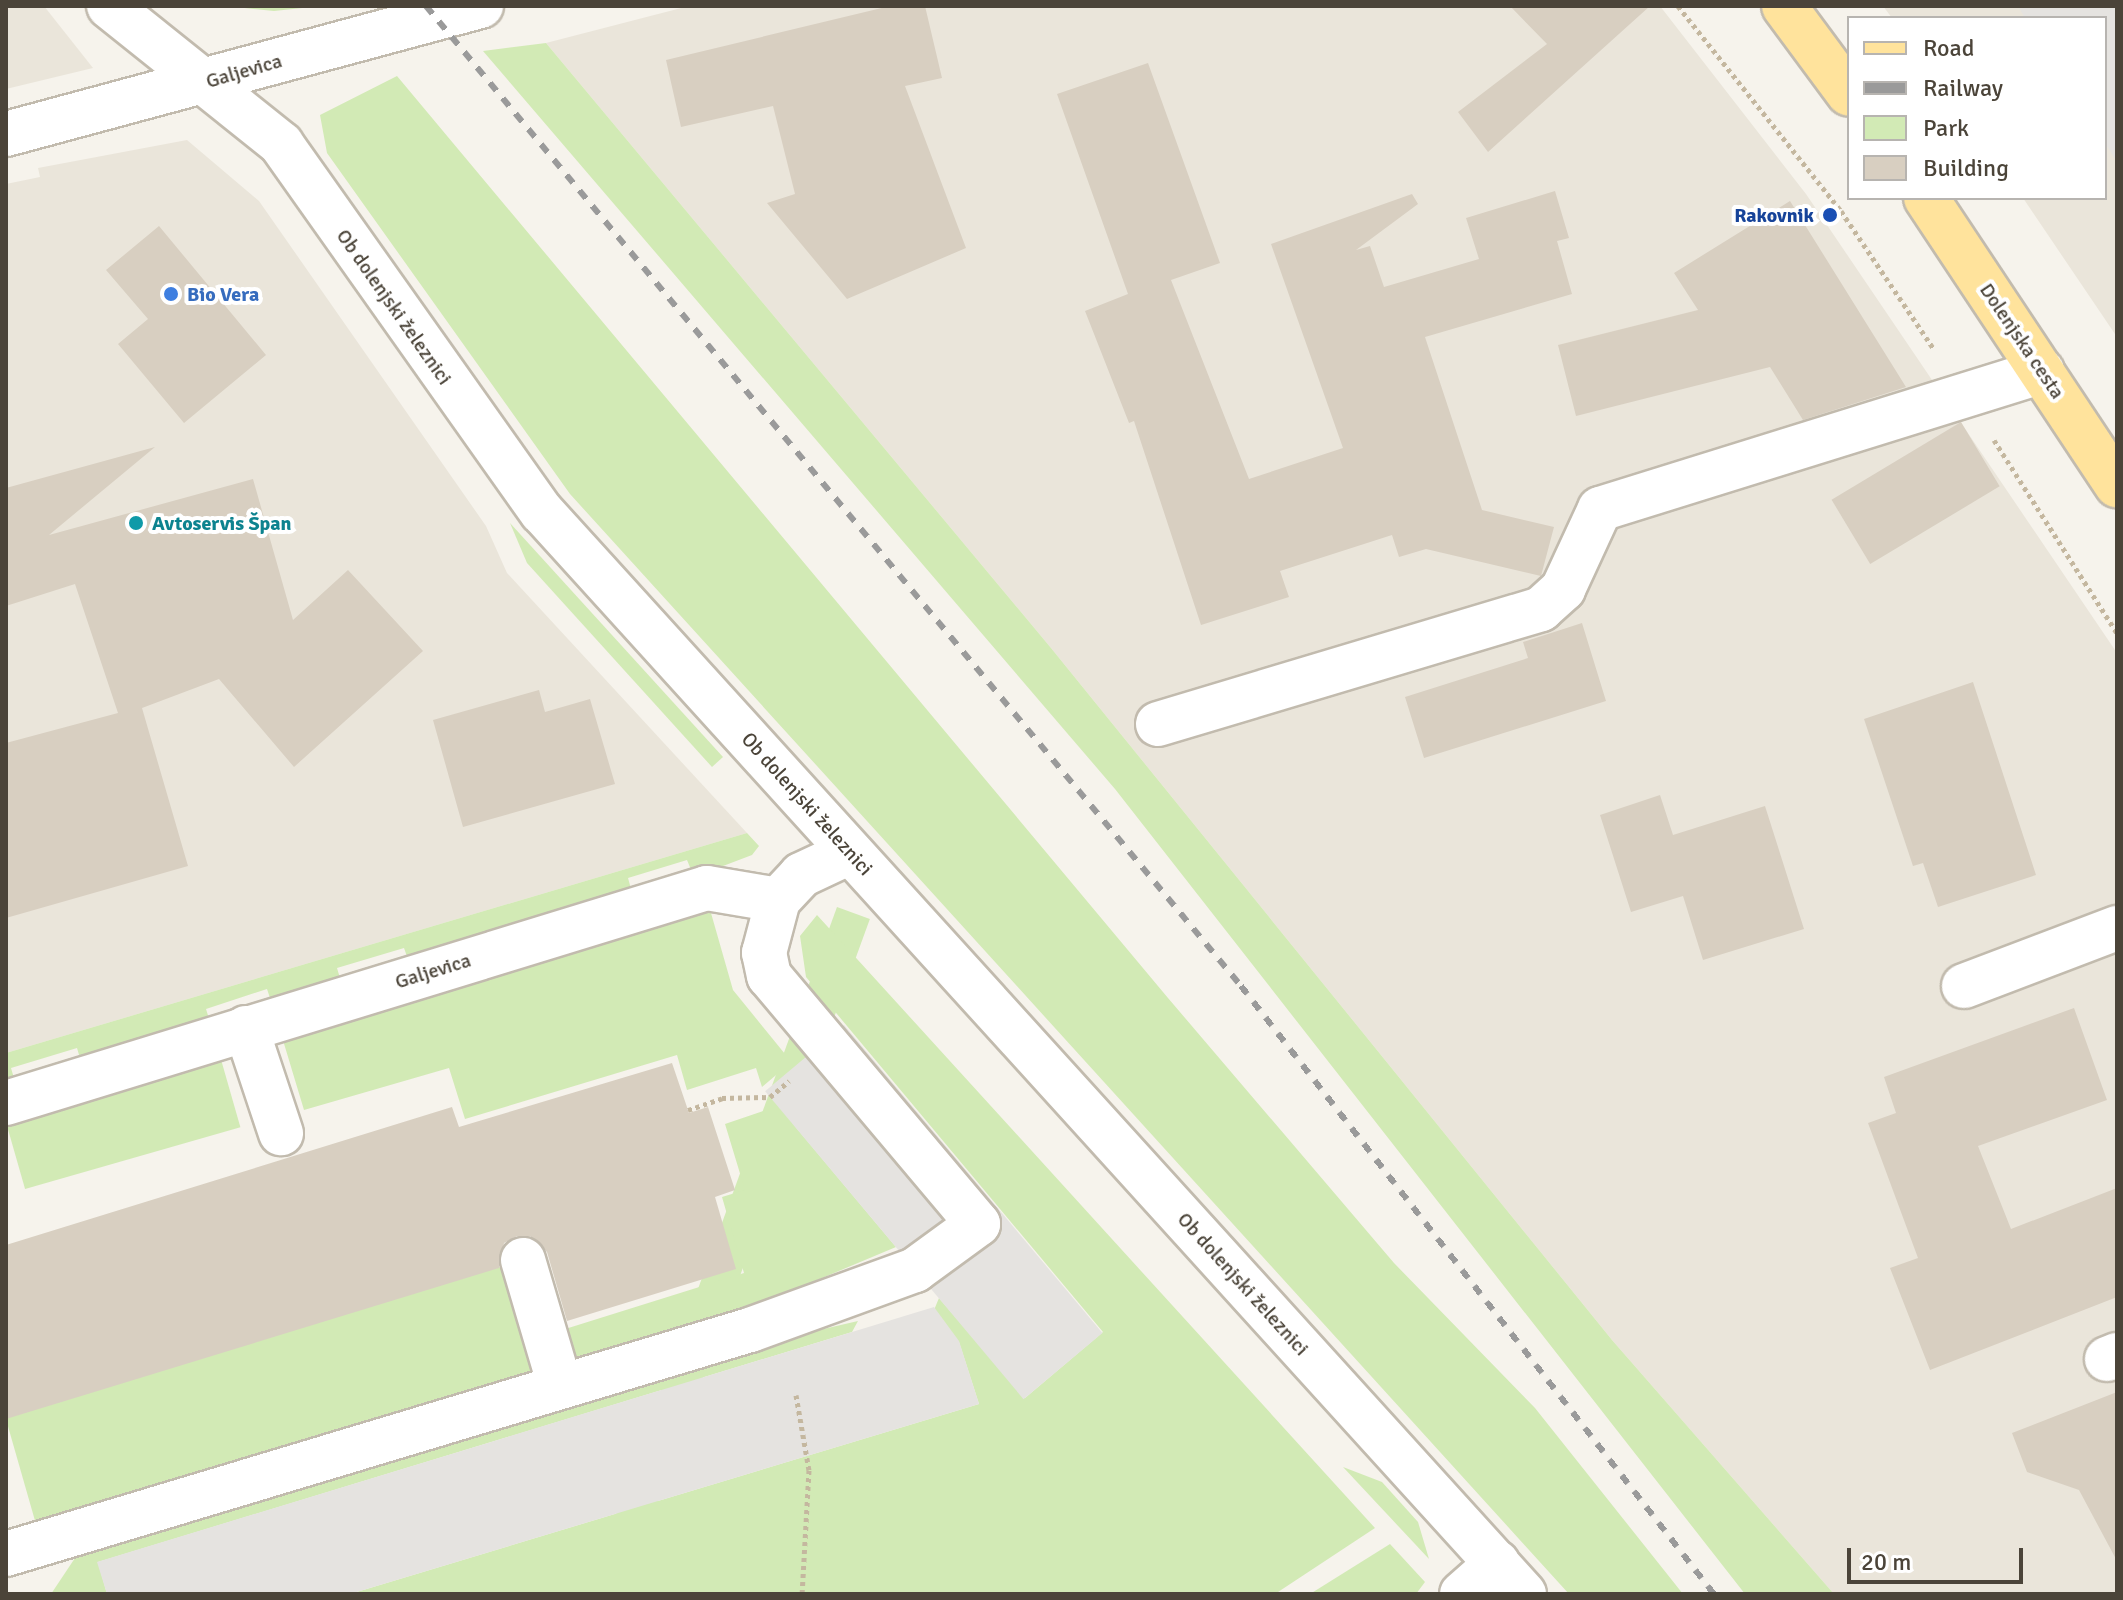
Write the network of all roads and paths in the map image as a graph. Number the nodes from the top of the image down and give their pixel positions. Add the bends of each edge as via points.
1 (109, 6) edge
2 (481, 6) edge
3 (1678, 6) edge
4 (1784, 6) edge
5 (203, 83) junction
6 (1847, 91) edge
7 (6, 134) edge
8 (1927, 200) edge
9 (2042, 371) junction
10 (1965, 396) junction
11 (2117, 485) edge
12 (2117, 633) edge
13 (1158, 724) dead end
14 (850, 852) junction
15 (778, 900) junction
16 (2117, 928) edge
17 (1964, 986) dead end
18 (246, 1028) junction
19 (826, 1049) junction
20 (6, 1103) edge
21 (688, 1110) dead end
22 (281, 1133) dead end
23 (523, 1260) dead end
24 (560, 1386) junction
25 (796, 1395) dead end
26 (6, 1554) edge
27 (1511, 1579) edge
28 (802, 1594) edge
29 (1462, 1594) edge

1 - 5 street, Ob dolenjski železnici
2 - 5 street, Galjevica
3 - 10 path via 1841,211
4 - 6 main road
5 - 7 street, Galjevica
5 - 14 street, Ob dolenjski železnici via 281,144 542,512
8 - 9 main road, Dolenjska cesta
9 - 10 street
9 - 11 main road, Dolenjska cesta
10 - 12 path
10 - 13 street via 1600,509 1563,589 1541,609
14 - 15 street via 801,875
14 - 27 street, Ob dolenjski železnici
15 - 18 street, Galjevica via 707,888
15 - 19 street via 764,953 769,976
16 - 17 street
18 - 20 street, Galjevica
18 - 22 street
19 - 21 path via 770,1097 722,1098
19 - 24 street via 978,1224 888,1281
23 - 24 street
24 - 26 street
25 - 28 path via 809,1470
27 - 29 street

